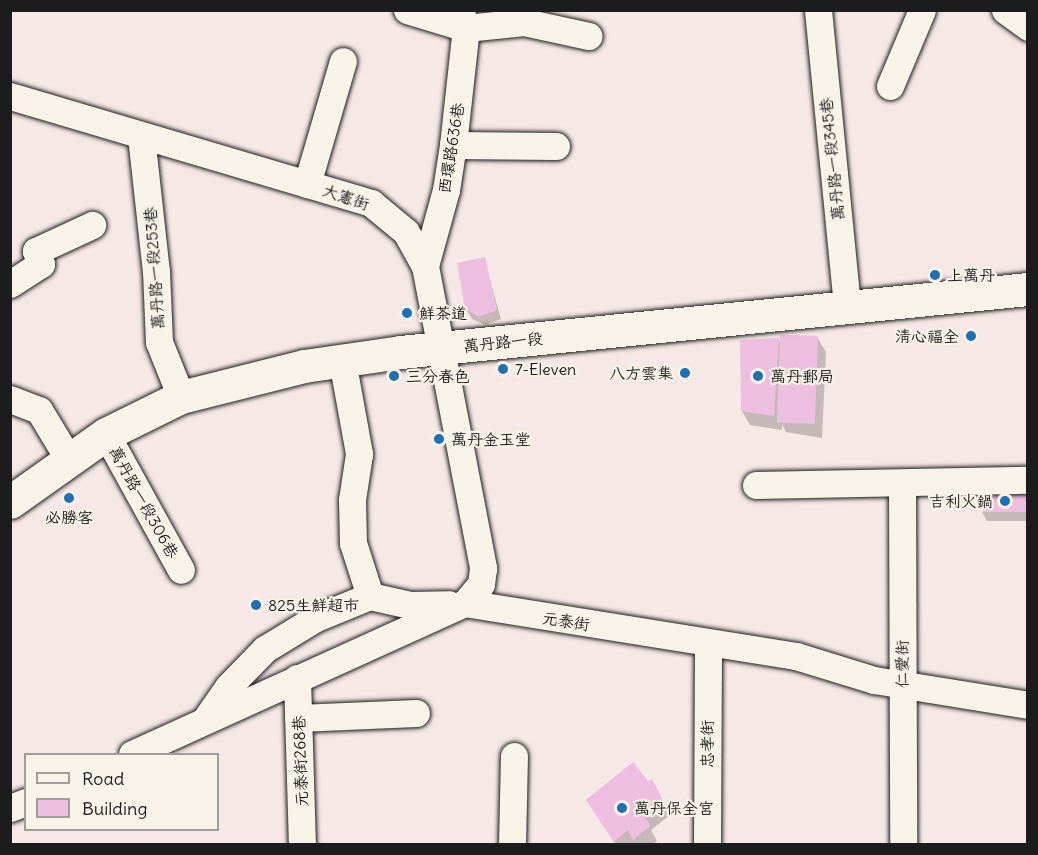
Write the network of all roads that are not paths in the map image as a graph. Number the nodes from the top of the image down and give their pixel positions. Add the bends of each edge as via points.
1 (407, 10) edge
2 (818, 10) edge
3 (922, 10) edge
4 (1005, 10) edge
5 (463, 19) edge
6 (1028, 27) edge
7 (588, 36) dead end
8 (344, 61) dead end
9 (890, 86) dead end
10 (10, 96) edge
11 (141, 136) junction
12 (453, 145) junction
13 (556, 146) dead end
14 (308, 184) junction
15 (92, 225) dead end
16 (425, 266) junction
17 (10, 284) edge
18 (1028, 289) edge
19 (847, 307) junction
20 (440, 348) junction
21 (342, 360) junction
22 (181, 397) junction
23 (10, 399) edge
24 (106, 434) junction
25 (68, 458) junction
26 (1028, 480) edge
27 (902, 483) junction
28 (756, 485) dead end
29 (10, 502) edge
30 (181, 570) dead end
31 (370, 596) junction
32 (465, 603) junction
33 (708, 644) junction
34 (297, 678) junction
35 (902, 686) junction
36 (1028, 705) edge
37 (416, 712) dead end
38 (298, 718) junction
39 (204, 721) junction
40 (134, 753) edge
41 (514, 756) dead end
42 (302, 844) edge
43 (512, 844) edge
44 (707, 844) edge
45 (903, 844) edge

1 - 5 street
2 - 19 street, 萬丹路一段345巷
3 - 9 street
4 - 6 street
5 - 7 street via 524,22
5 - 12 street, 西環路636巷
8 - 14 street
10 - 11 street, 大憲街
11 - 14 street, 大憲街
11 - 22 street, 萬丹路一段253巷 via 156,271 159,342
12 - 13 street
12 - 16 street, 西環路636巷 via 446,190
14 - 16 street, 大憲街 via 371,202 406,232
15 - 17 street via 36,251 41,264
16 - 20 street, 大憲街
18 - 19 main road, 萬丹路一段
19 - 20 main road, 萬丹路一段
20 - 21 main road, 萬丹路一段
20 - 32 street, 大憲街 via 483,568 481,584
21 - 22 main road, 萬丹路一段
21 - 31 street via 359,454 352,500 353,543
22 - 24 main road, 萬丹路一段
23 - 25 street via 39,410
24 - 25 main road, 萬丹路一段
24 - 30 street, 萬丹路一段306巷
25 - 29 main road, 萬丹路一段
26 - 27 street
27 - 28 street
27 - 35 street, 仁愛街
31 - 32 street, 元泰街 via 410,605
31 - 39 street via 316,618 265,649 228,687
32 - 33 street, 元泰街
32 - 34 street
33 - 35 street, 元泰街 via 796,656
33 - 44 street, 忠孝街
34 - 38 street, 元泰街268巷
34 - 39 street
35 - 36 street, 元泰街
35 - 45 street, 仁愛街
37 - 38 street
38 - 42 street, 元泰街268巷
39 - 40 street
41 - 43 street

